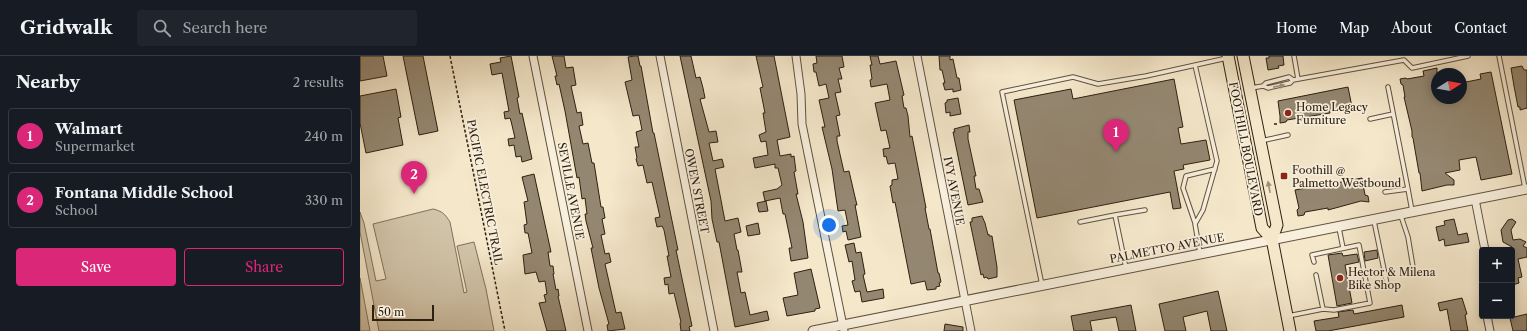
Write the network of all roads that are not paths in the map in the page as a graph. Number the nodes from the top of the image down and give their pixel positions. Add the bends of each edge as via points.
1 (533, 56) edge
2 (660, 56) edge
3 (796, 56) edge
4 (916, 56) edge
5 (1243, 56) edge
6 (1294, 56) edge
7 (1468, 56) edge
8 (1499, 56) edge
9 (1228, 57) edge
10 (1404, 58) edge
11 (1195, 64) junction
12 (1298, 79) junction
13 (1388, 87) dead end
14 (1249, 88) junction
15 (1393, 114) junction
16 (1370, 119) dead end
17 (1288, 136) dead end
18 (1260, 141) junction
19 (1215, 169) junction
20 (1408, 189) junction
21 (1526, 189) edge
22 (1385, 192) dead end
23 (1475, 199) junction
24 (1145, 210) dead end
25 (1413, 212) junction
26 (1401, 214) junction
27 (1115, 215) junction
28 (1374, 220) junction
29 (1080, 222) dead end
30 (1195, 224) junction
31 (1338, 227) junction
32 (1272, 240) junction
33 (1484, 247) edge
34 (1343, 248) junction
35 (1200, 253) junction
36 (1314, 262) dead end
37 (1413, 266) dead end
38 (1126, 268) junction
39 (1316, 275) dead end
40 (1387, 284) dead end
41 (1042, 285) junction
42 (965, 301) junction
43 (1323, 309) junction
44 (1287, 316) junction
45 (1488, 319) edge
46 (843, 328) edge
47 (588, 331) edge
48 (714, 331) edge
49 (813, 331) edge
50 (971, 331) edge
51 (1290, 331) edge
52 (1490, 331) edge

1 - 47 street, SEVILLE AVENUE
2 - 48 street, OWEN STREET
3 - 46 street via 802,124
4 - 42 street, IVY AVENUE
5 - 14 main road, FOOTHILL BOULEVARD
6 - 12 lane
7 - 10 lane via 1412,68
8 - 21 lane
9 - 11 lane
9 - 32 main road, FOOTHILL BOULEVARD via 1262,228
10 - 12 lane
11 - 19 lane via 1217,161
11 - 41 lane via 1098,84 1073,77 1002,92
12 - 14 lane via 1289,78
13 - 15 lane
14 - 18 main road, FOOTHILL BOULEVARD
15 - 16 lane
15 - 20 lane
17 - 18 lane
32 -> 18 main road, FOOTHILL BOULEVARD via 1276,225
19 - 30 lane via 1203,210
19 - 30 lane via 1186,176 1183,188
20 - 22 lane
20 - 25 lane
21 - 23 street, PALMETTO AVENUE
23 - 25 street, PALMETTO AVENUE
23 - 33 street
24 - 27 lane
25 - 26 street, PALMETTO AVENUE
26 - 28 street, PALMETTO AVENUE
26 - 37 lane
27 - 29 lane
27 - 38 lane
28 - 31 street, PALMETTO AVENUE
28 - 40 lane
30 - 35 lane
31 - 32 street, PALMETTO AVENUE
31 - 34 lane
32 - 35 street, PALMETTO AVENUE
32 - 44 main road, FOOTHILL BOULEVARD
34 - 36 lane via 1312,254
34 - 43 lane via 1359,245 1370,303 1334,310
35 - 38 street, PALMETTO AVENUE
38 - 41 street, PALMETTO AVENUE
39 - 43 lane
41 - 42 street, PALMETTO AVENUE
42 - 46 street, PALMETTO AVENUE
42 - 50 street, IVY AVENUE
43 - 44 lane
44 - 51 main road, FOOTHILL BOULEVARD
45 - 52 street
46 - 49 street, PALMETTO AVENUE

